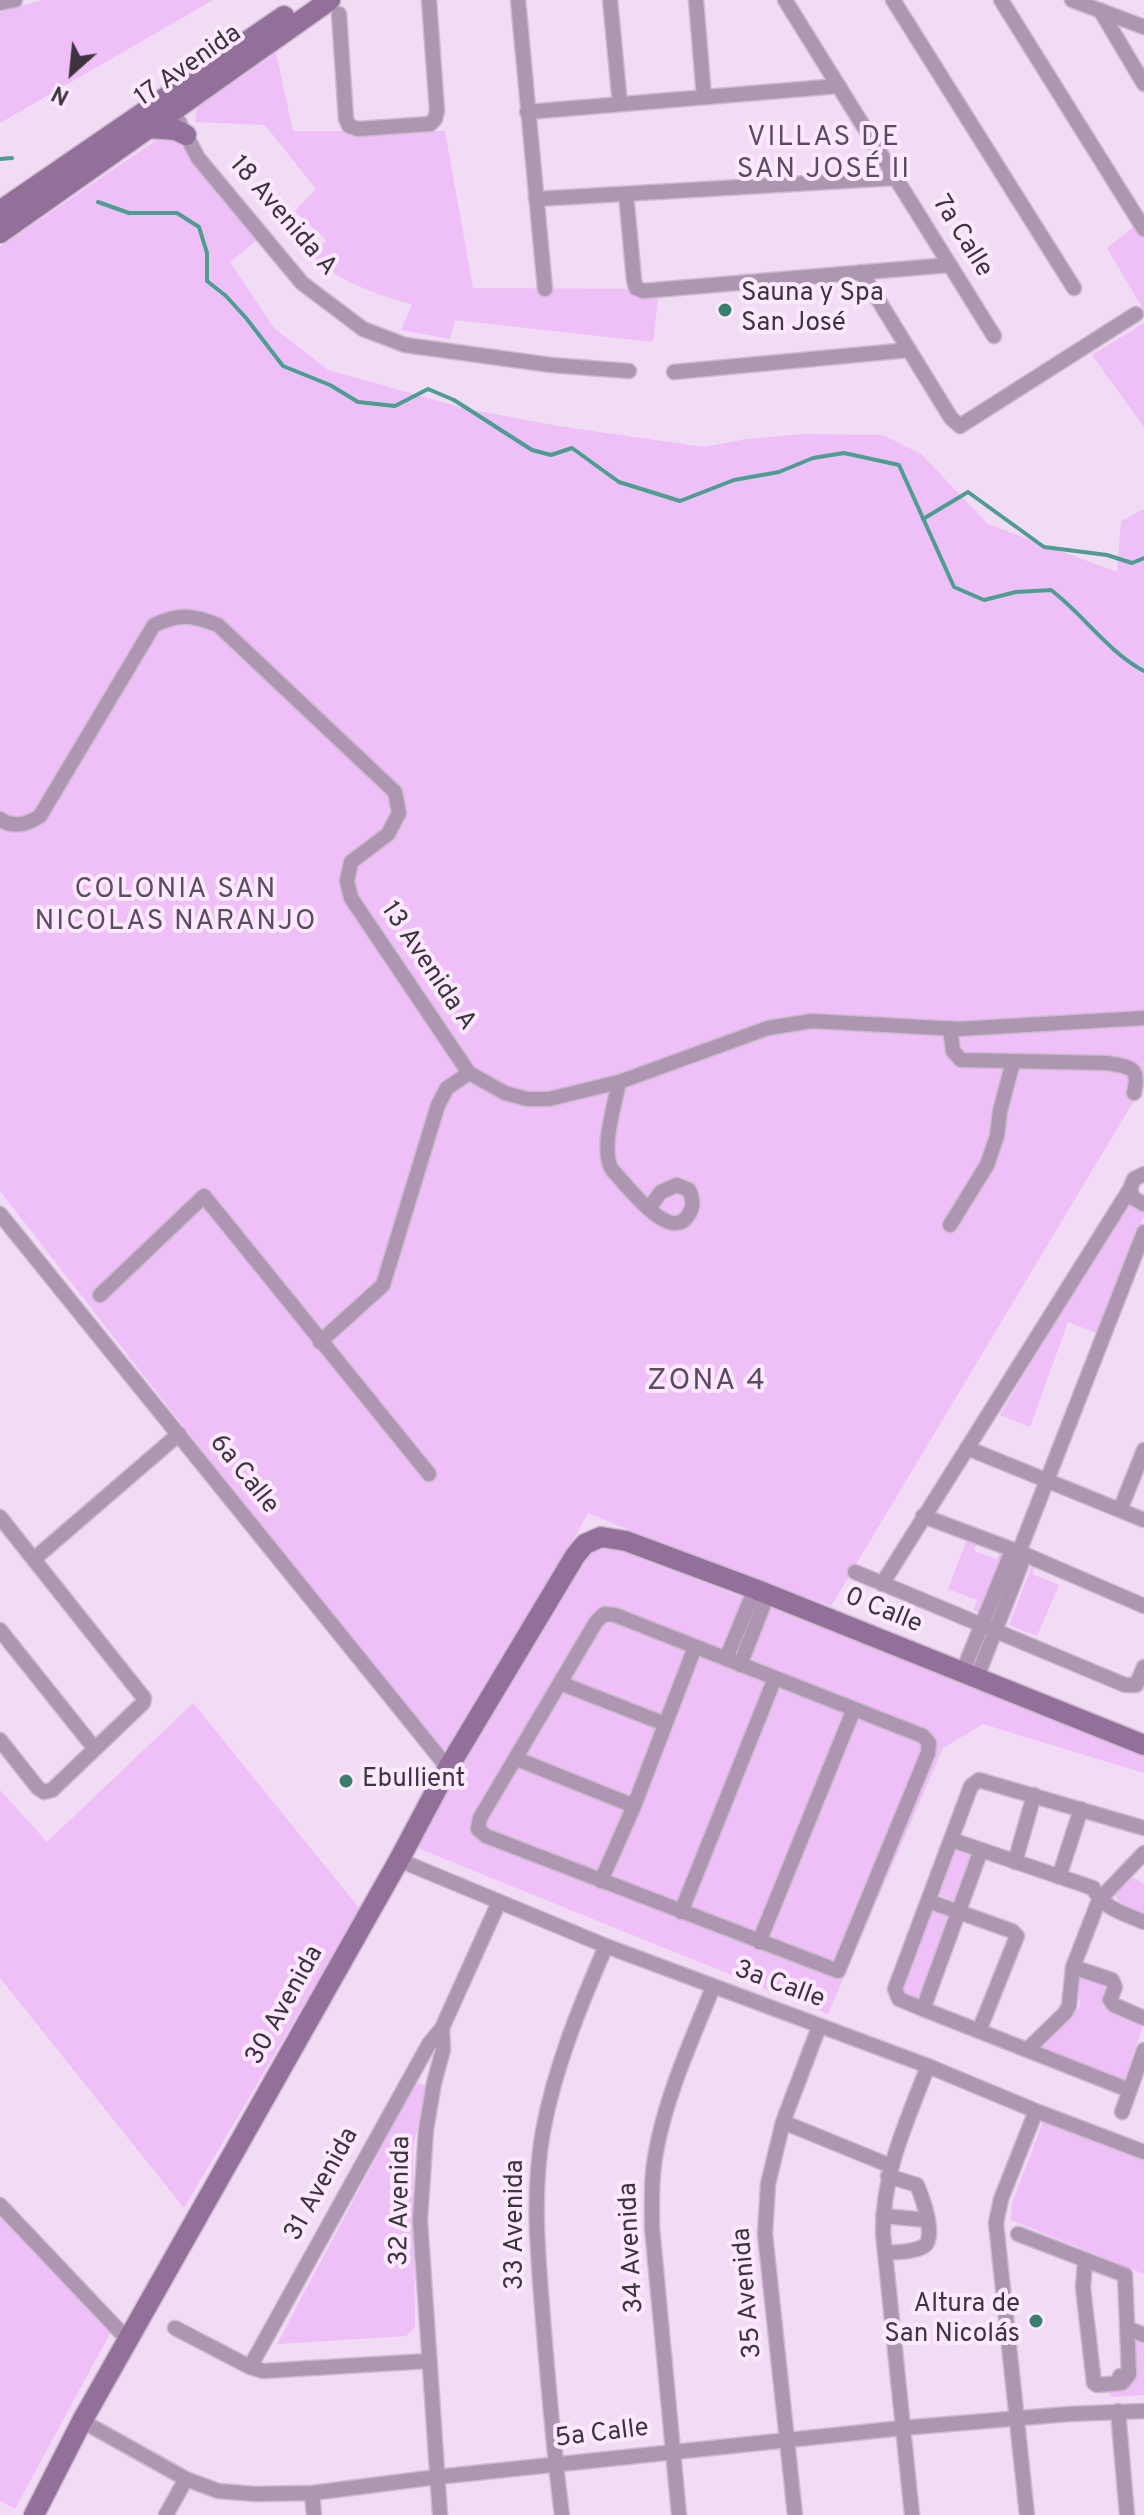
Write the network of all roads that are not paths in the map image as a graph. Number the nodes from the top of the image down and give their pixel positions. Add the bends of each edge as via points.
1 (15, 0) edge
2 (307, 0) edge
3 (429, 0) edge
4 (518, 0) edge
5 (610, 0) edge
6 (696, 0) edge
7 (785, 0) edge
8 (893, 0) edge
9 (1001, 0) edge
10 (1072, 0) edge
11 (0, 3) edge
12 (335, 7) edge
13 (1100, 10) junction
14 (1144, 27) edge
15 (1144, 84) edge
16 (839, 86) junction
17 (704, 97) junction
18 (169, 103) junction
19 (620, 104) junction
20 (527, 112) junction
21 (148, 128) junction
22 (186, 135) junction
23 (896, 178) junction
24 (626, 194) junction
25 (536, 199) junction
26 (0, 211) edge
27 (1144, 229) edge
28 (0, 233) edge
29 (949, 265) junction
30 (861, 272) junction
31 (1074, 288) dead end
32 (545, 289) dead end
33 (1136, 314) dead end
34 (994, 336) dead end
35 (909, 350) junction
36 (629, 371) dead end
37 (674, 372) dead end
38 (0, 819) edge
39 (1144, 1018) edge
40 (950, 1028) junction
41 (1013, 1062) junction
42 (469, 1073) junction
43 (619, 1082) junction
44 (1134, 1093) dead end
45 (1143, 1173) edge
46 (1130, 1189) junction
47 (1144, 1204) edge
48 (649, 1208) dead end
49 (0, 1214) edge
50 (950, 1225) dead end
51 (1144, 1232) edge
52 (100, 1295) dead end
53 (320, 1342) junction
54 (179, 1434) junction
55 (967, 1448) junction
56 (1144, 1450) edge
57 (429, 1474) dead end
58 (1047, 1481) junction
59 (1120, 1510) junction
60 (923, 1516) junction
61 (0, 1517) edge
62 (1144, 1520) edge
63 (601, 1537) joint
64 (1019, 1552) junction
65 (34, 1559) junction
66 (855, 1572) dead end
67 (882, 1584) junction
68 (762, 1591) junction
69 (1144, 1606) edge
70 (987, 1628) junction
71 (0, 1630) edge
72 (744, 1635) junction
73 (695, 1647) junction
74 (726, 1659) junction
75 (740, 1665) junction
76 (1144, 1667) edge
77 (970, 1674) junction
78 (775, 1678) junction
79 (560, 1683) junction
80 (854, 1709) junction
81 (665, 1724) junction
82 (0, 1740) edge
83 (1144, 1745) edge
84 (95, 1749) junction
85 (517, 1759) junction
86 (448, 1768) junction
87 (1034, 1795) junction
88 (634, 1806) junction
89 (1081, 1809) junction
90 (1144, 1828) edge
91 (952, 1840) junction
92 (981, 1850) junction
93 (1144, 1853) edge
94 (399, 1860) junction
95 (1015, 1862) junction
96 (1138, 1870) edge
97 (1059, 1877) junction
98 (601, 1881) junction
99 (1099, 1900) junction
100 (928, 1901) junction
101 (499, 1902) junction
102 (960, 1911) junction
103 (681, 1912) junction
104 (1144, 1922) edge
105 (759, 1942) junction
106 (606, 1946) junction
107 (1073, 1967) junction
108 (713, 1987) junction
109 (923, 2009) junction
110 (1144, 2018) edge
111 (819, 2027) junction
112 (442, 2028) junction
113 (979, 2031) junction
114 (1028, 2049) junction
115 (1144, 2050) edge
116 (928, 2066) junction
117 (413, 2073) junction
118 (434, 2083) junction
119 (1129, 2090) junction
120 (1036, 2111) junction
121 (1122, 2112) dead end
122 (783, 2122) junction
123 (1144, 2152) edge
124 (890, 2171) junction
125 (0, 2205) edge
126 (883, 2216) junction
127 (928, 2220) junction
128 (1018, 2234) dead end
129 (885, 2253) junction
130 (1085, 2260) junction
131 (1127, 2322) junction
132 (1144, 2323) edge
133 (175, 2328) dead end
134 (1144, 2335) edge
135 (128, 2340) junction
136 (428, 2361) junction
137 (250, 2367) junction
138 (1118, 2411) junction
139 (1144, 2411) edge
140 (1017, 2418) junction
141 (82, 2421) junction
142 (902, 2428) junction
143 (788, 2439) junction
144 (672, 2451) junction
145 (555, 2465) junction
146 (437, 2477) junction
147 (186, 2479) junction
148 (312, 2493) junction
149 (34, 2515) edge
150 (166, 2515) edge
151 (314, 2515) edge
152 (440, 2515) edge
153 (562, 2515) edge
154 (679, 2515) edge
155 (795, 2515) edge
156 (912, 2515) edge
157 (1027, 2515) edge
158 (1127, 2515) edge

1 - 11 street
2 - 18 street, 17 Avenida
3 - 12 street via 437,111 430,124 349,126
4 - 20 street
5 - 19 street
6 - 17 street
7 - 16 street, 7a Calle
8 - 31 street
9 - 27 street
10 - 13 street
12 - 18 street, 17 Avenida
13 - 14 street
13 - 15 street
16 - 17 street
16 - 23 street, 7a Calle
17 - 19 street
18 - 21 street, 17 Avenida
18 - 22 street, 18 Avenida A
18 - 26 street, 17 Avenida
19 - 20 street
20 - 25 street
21 - 22 street
21 - 28 street, 17 Avenida
22 - 36 street, 18 Avenida A via 198,158 302,283 363,329 405,345
23 - 24 street
23 - 29 street, 7a Calle
24 - 25 street
24 - 30 street via 636,288 643,291
25 - 32 street
29 - 30 street
29 - 34 street, 7a Calle
30 - 35 street
33 - 35 street via 960,426
35 - 37 street
38 - 42 street, 13 Avenida A via 26,825 40,816 154,625 174,616 218,625 395,792 399,813 388,834 351,862 351,898
39 - 40 street, 13 Avenida A
40 - 41 street via 953,1051 961,1060
40 - 43 street, 13 Avenida A via 812,1021 768,1028
41 - 44 street via 1126,1066 1137,1078
41 - 50 street via 987,1165
42 - 43 street, 13 Avenida A via 527,1099
42 - 53 street via 447,1088 438,1105 383,1285
43 - 48 street via 607,1160
45 - 46 street
46 - 47 street
46 - 55 street
49 - 54 street, 6a Calle
51 - 58 street
52 - 53 street via 204,1196
53 - 57 street
54 - 65 street
54 - 86 street, 6a Calle
55 - 58 street
55 - 60 street
56 - 59 street
58 - 59 street
58 - 64 street
59 - 62 street
60 - 64 street
60 - 67 street
61 - 65 street
63 - 68 street, 0 Calle via 626,1541
63 - 86 street, 30 Avenida via 575,1556
64 - 69 street
64 - 70 street via 1009,1558
65 - 84 street via 144,1698
66 - 67 street
67 - 70 street
68 - 72 street
68 - 77 street, 0 Calle
70 - 76 street via 1125,1685 1136,1685
70 - 77 street
71 - 84 street
72 - 74 street
72 - 75 street
73 - 74 street
73 - 79 street via 604,1614
73 - 81 street
74 - 75 street
75 - 78 street
77 - 83 street, 0 Calle
78 - 80 street
78 - 103 street
79 - 81 street
79 - 85 street
80 - 105 street
80 - 105 street via 929,1743 843,1964 838,1971 831,1970
81 - 88 street
82 - 84 street via 44,1792
85 - 88 street
85 - 98 street via 478,1829
86 - 94 street, 30 Avenida
87 - 89 street
87 - 91 street via 979,1780 971,1786
87 - 95 street
88 - 98 street
89 - 90 street
89 - 97 street
91 - 92 street
91 - 100 street
92 - 95 street
92 - 102 street
93 - 96 street
94 - 101 street, 3a Calle
94 - 135 street, 30 Avenida
95 - 97 street
96 - 99 street
97 - 99 street via 1093,1888
98 - 103 street
99 - 104 street
99 - 107 street
100 - 102 street
100 - 109 street via 895,1989 896,1995
101 - 106 street, 3a Calle
101 - 112 street, 32 Avenida
102 - 109 street
102 - 113 street via 1017,1936
103 - 105 street
106 - 108 street, 3a Calle
106 - 145 street, 33 Avenida via 553,2083 537,2178 536,2233
107 - 110 street via 1112,1980 1114,2005
107 - 114 street via 1069,2006
108 - 111 street, 3a Calle
108 - 144 street, 34 Avenida via 680,2068 656,2151 652,2188
109 - 113 street
111 - 116 street, 3a Calle
111 - 122 street, 35 Avenida
112 - 117 street, 31 Avenida
112 - 118 street, 32 Avenida via 443,2050
113 - 114 street
114 - 119 street
115 - 119 street
116 - 120 street, 3a Calle
116 - 124 street
117 - 118 street
117 - 137 street, 31 Avenida
118 - 136 street, 32 Avenida via 420,2220
119 - 121 street
120 - 123 street, 3a Calle
120 - 140 street via 996,2223
122 - 124 street
122 - 143 street, 35 Avenida via 768,2184 765,2234
124 - 126 street
124 - 127 street via 917,2185
125 - 135 street
126 - 127 street
126 - 129 street
127 - 129 street via 928,2243
128 - 130 street
129 - 142 street
130 - 131 street via 1125,2275
130 - 131 street via 1083,2288 1097,2385 1122,2383
131 - 132 street
131 - 134 street
133 - 137 street
135 - 141 street, 30 Avenida
136 - 137 street via 271,2372
136 - 146 street, 32 Avenida
138 - 139 street, 5a Calle
138 - 140 street, 5a Calle
138 - 158 street
140 - 142 street, 5a Calle
140 - 157 street
141 - 147 street, 5a Calle
141 - 149 street, 30 Avenida
142 - 143 street, 5a Calle
142 - 156 street
143 - 144 street, 5a Calle
143 - 155 street, 35 Avenida
144 - 145 street, 5a Calle
144 - 154 street, 34 Avenida
145 - 146 street, 5a Calle
145 - 153 street, 33 Avenida
146 - 148 street, 5a Calle
146 - 152 street, 32 Avenida
147 - 148 street, 5a Calle via 218,2491
147 - 150 street
148 - 151 street

